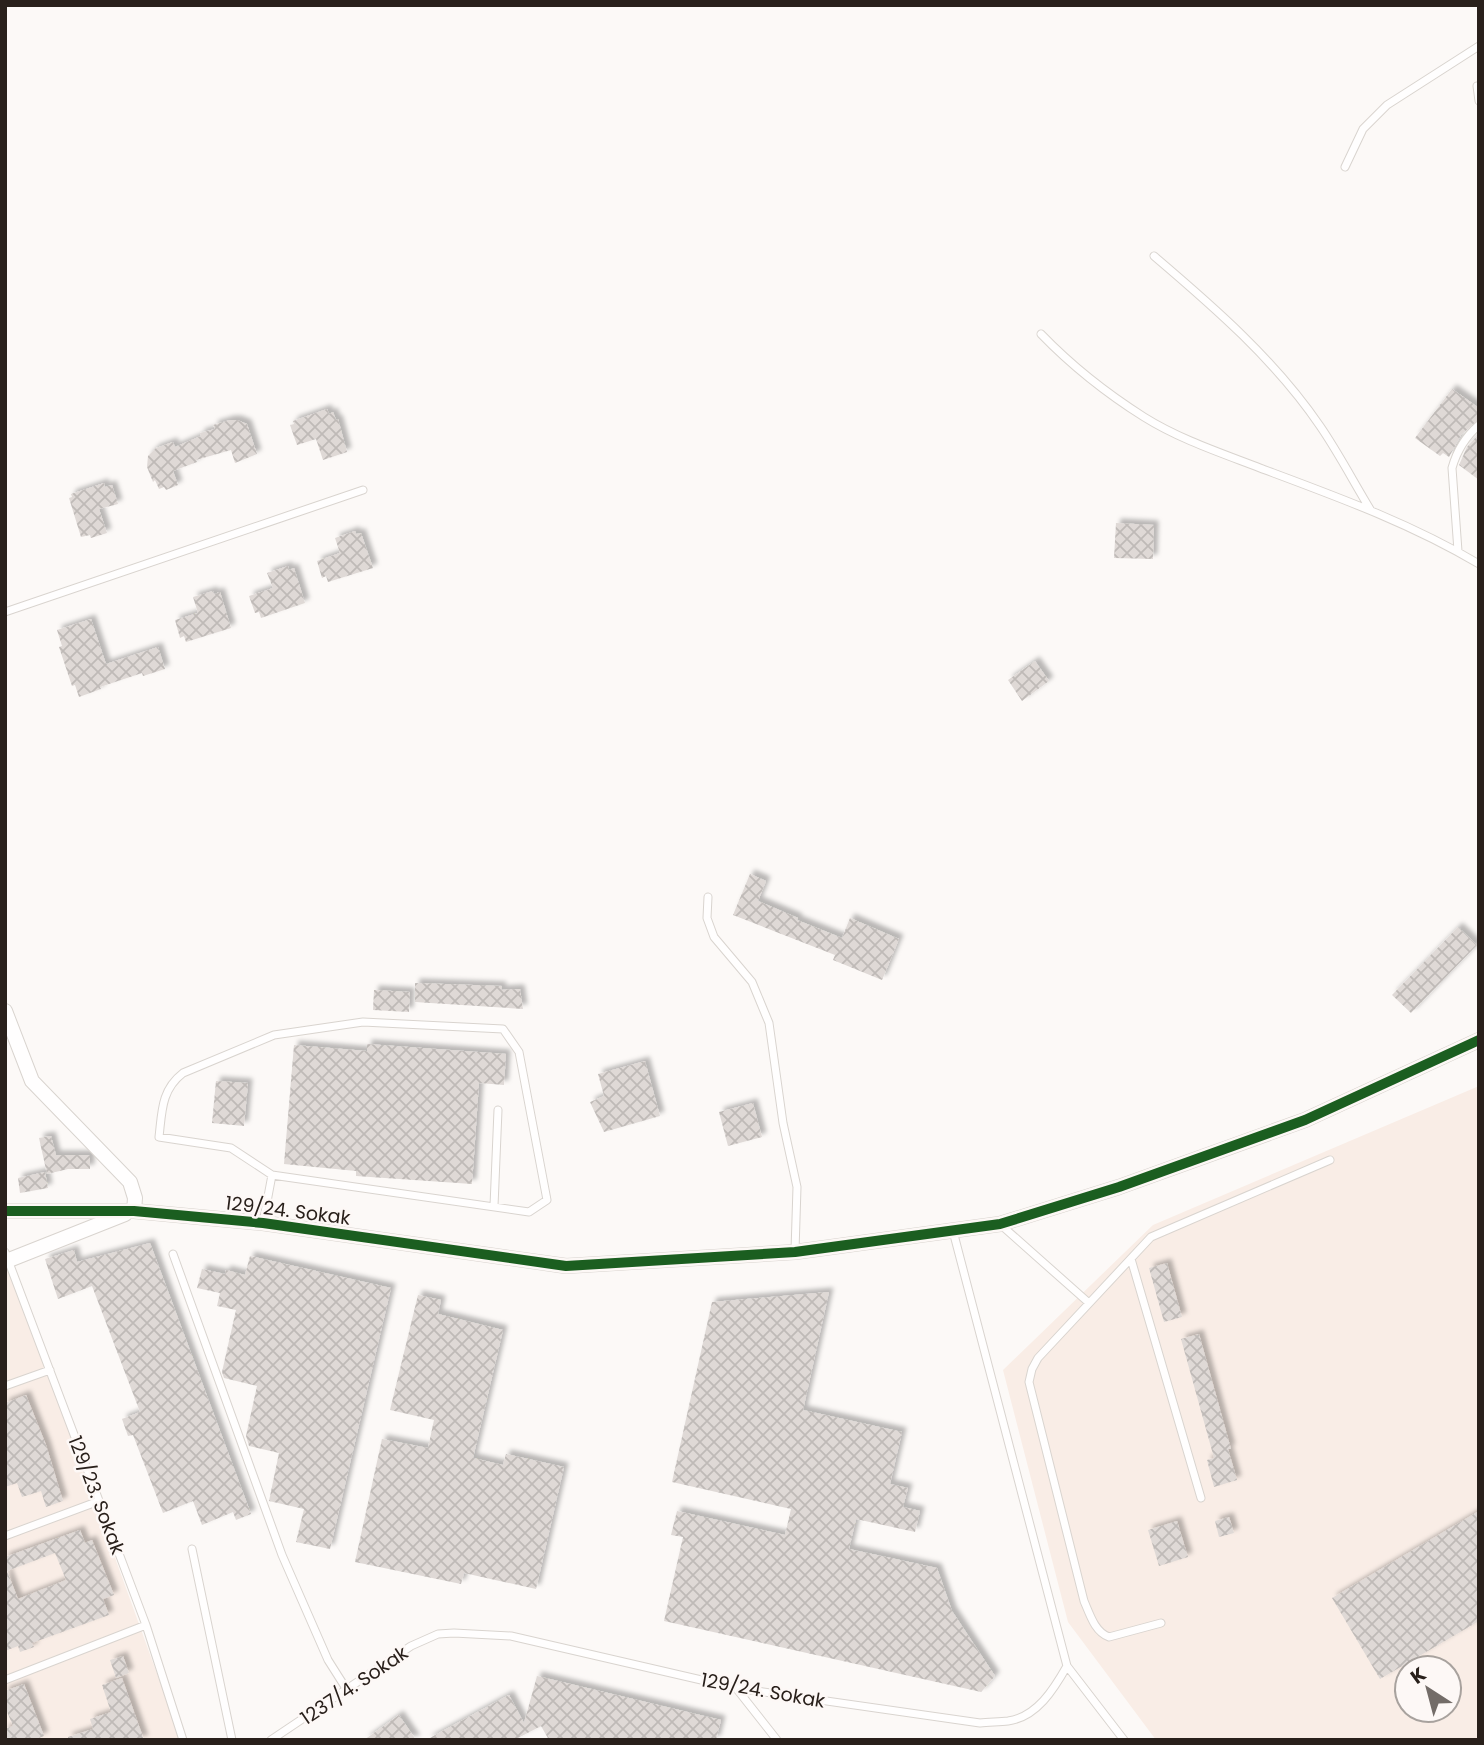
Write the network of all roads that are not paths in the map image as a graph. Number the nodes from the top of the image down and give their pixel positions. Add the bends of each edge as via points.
1 (1479, 46) edge
2 (1477, 86) dead end
3 (1479, 101) edge
4 (1345, 167) dead end
5 (1154, 256) dead end
6 (1041, 334) dead end
7 (1479, 425) edge
8 (363, 490) dead end
9 (1370, 509) junction
10 (1458, 551) junction
11 (1479, 564) edge
12 (5, 612) edge
13 (708, 897) dead end
14 (5, 1011) edge
15 (1479, 1040) edge
16 (498, 1110) dead end
17 (1330, 1160) dead end
18 (272, 1175) junction
19 (494, 1206) junction
20 (5, 1211) edge
21 (133, 1211) junction
22 (264, 1223) junction
23 (1000, 1224) junction
24 (953, 1231) junction
25 (795, 1252) junction
26 (173, 1254) dead end
27 (6, 1258) edge
28 (1131, 1259) junction
29 (1089, 1303) junction
30 (50, 1370) junction
31 (5, 1386) edge
32 (1201, 1498) dead end
33 (99, 1501) junction
34 (5, 1536) edge
35 (192, 1549) dead end
36 (1161, 1623) dead end
37 (146, 1625) junction
38 (438, 1634) joint
39 (1067, 1666) junction
40 (5, 1680) edge
41 (736, 1688) junction
42 (346, 1690) junction
43 (183, 1740) edge
44 (232, 1740) edge
45 (271, 1740) edge
46 (777, 1740) edge
47 (1124, 1740) edge

1 - 4 lane via 1387,106 1363,129
2 - 3 lane
5 - 9 lane via 1264,356 1319,425
6 - 9 lane via 1070,364 1145,418 1199,444
7 - 10 lane via 1466,436 1452,468
8 - 12 lane
9 - 10 lane
10 - 11 lane
13 - 25 lane via 707,918 715,937 752,982 769,1023 797,1187
14 - 21 street via 32,1082 130,1182
15 - 23 street, 129/24. Sokak via 1304,1120 1119,1187
16 - 19 lane
17 - 28 lane via 1161,1231
18 - 19 lane
18 - 19 lane via 231,1149 159,1137 164,1098 178,1077 274,1035 363,1021 503,1029 519,1052 547,1200 529,1212
18 - 22 lane
20 - 21 street, 129/24. Sokak
21 - 22 street, 129/24. Sokak
21 - 27 street, 129/24. Sokak
22 - 25 street, 129/24. Sokak via 566,1266
23 - 24 street, 129/24. Sokak
23 - 29 lane
24 - 25 street, 129/24. Sokak
24 - 39 lane
26 - 42 lane via 282,1555
27 - 30 lane, 129/23. Sokak
28 - 29 lane
28 - 32 lane
29 - 36 lane via 1038,1358 1029,1382 1084,1601 1094,1624 1110,1637
30 - 31 lane
30 - 33 lane, 129/23. Sokak
33 - 34 lane
33 - 37 lane, 129/23. Sokak
35 - 44 lane
37 - 40 lane
37 - 43 lane, 129/23. Sokak
38 - 41 lane, 129/24. Sokak via 511,1636
38 - 42 lane, 1237/4. Sokak via 411,1646
39 - 41 lane, 129/24. Sokak via 1051,1695 1029,1713 1010,1721 980,1723
39 - 47 lane
41 - 46 lane
42 - 45 lane, 1237/4. Sokak

